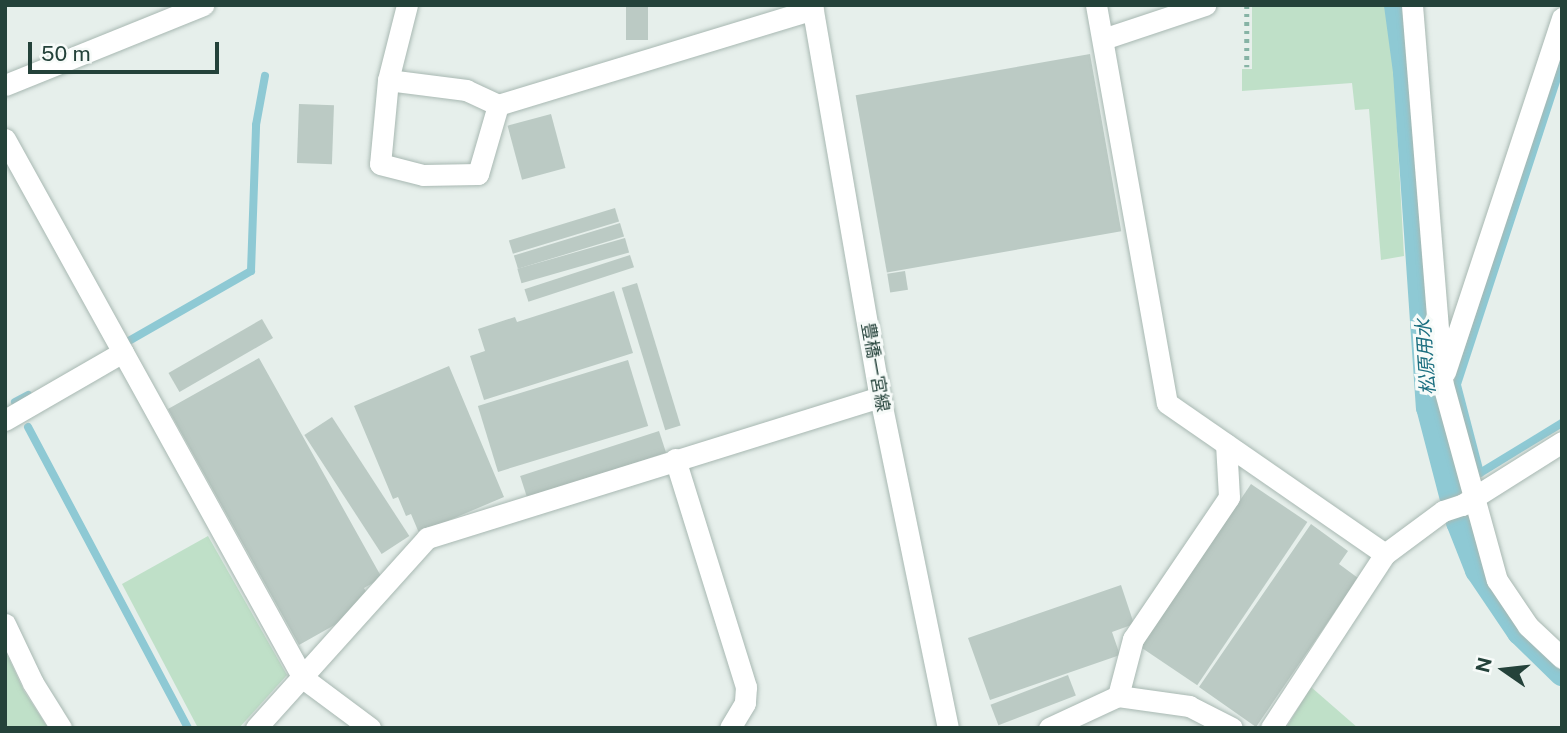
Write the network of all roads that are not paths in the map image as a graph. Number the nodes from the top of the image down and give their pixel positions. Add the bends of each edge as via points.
1 (203, 5) edge
2 (407, 5) edge
3 (1096, 5) edge
4 (1205, 5) edge
5 (1412, 5) edge
6 (813, 7) edge
7 (1562, 18) edge
8 (1103, 39) junction
9 (388, 80) junction
10 (5, 85) edge
11 (498, 106) junction
12 (5, 139) edge
13 (123, 352) junction
14 (1442, 381) junction
15 (880, 397) junction
16 (5, 420) edge
17 (1562, 442) edge
18 (1226, 444) junction
19 (675, 459) junction
20 (1459, 504) junction
21 (1385, 554) junction
22 (5, 624) edge
23 (1562, 658) edge
24 (303, 678) junction
25 (1118, 696) junction
26 (61, 728) edge
27 (256, 728) edge
28 (370, 728) edge
29 (730, 728) edge
30 (948, 728) edge
31 (1049, 728) edge
32 (1232, 728) edge
33 (1271, 728) edge

1 - 10 street
2 - 9 street
3 - 8 street
4 - 8 street
5 - 14 street
6 - 11 street
6 - 15 street, 豊橋一宮線
7 - 14 street
8 - 18 street via 1167,403
9 - 11 street via 466,90
9 - 11 street via 380,164 424,175 478,174
12 - 13 street
13 - 16 street
13 - 24 street
14 - 20 street
15 - 19 street
15 - 30 street, 豊橋一宮線
17 - 20 street
18 - 21 street
18 - 25 street via 1229,496 1133,639
19 - 24 street via 427,538
19 - 29 street via 746,687 745,703
20 - 21 street
20 - 23 street via 1497,580 1528,626
21 - 33 street
22 - 26 street
24 - 27 street
24 - 28 street
25 - 31 street
25 - 32 street via 1189,706

